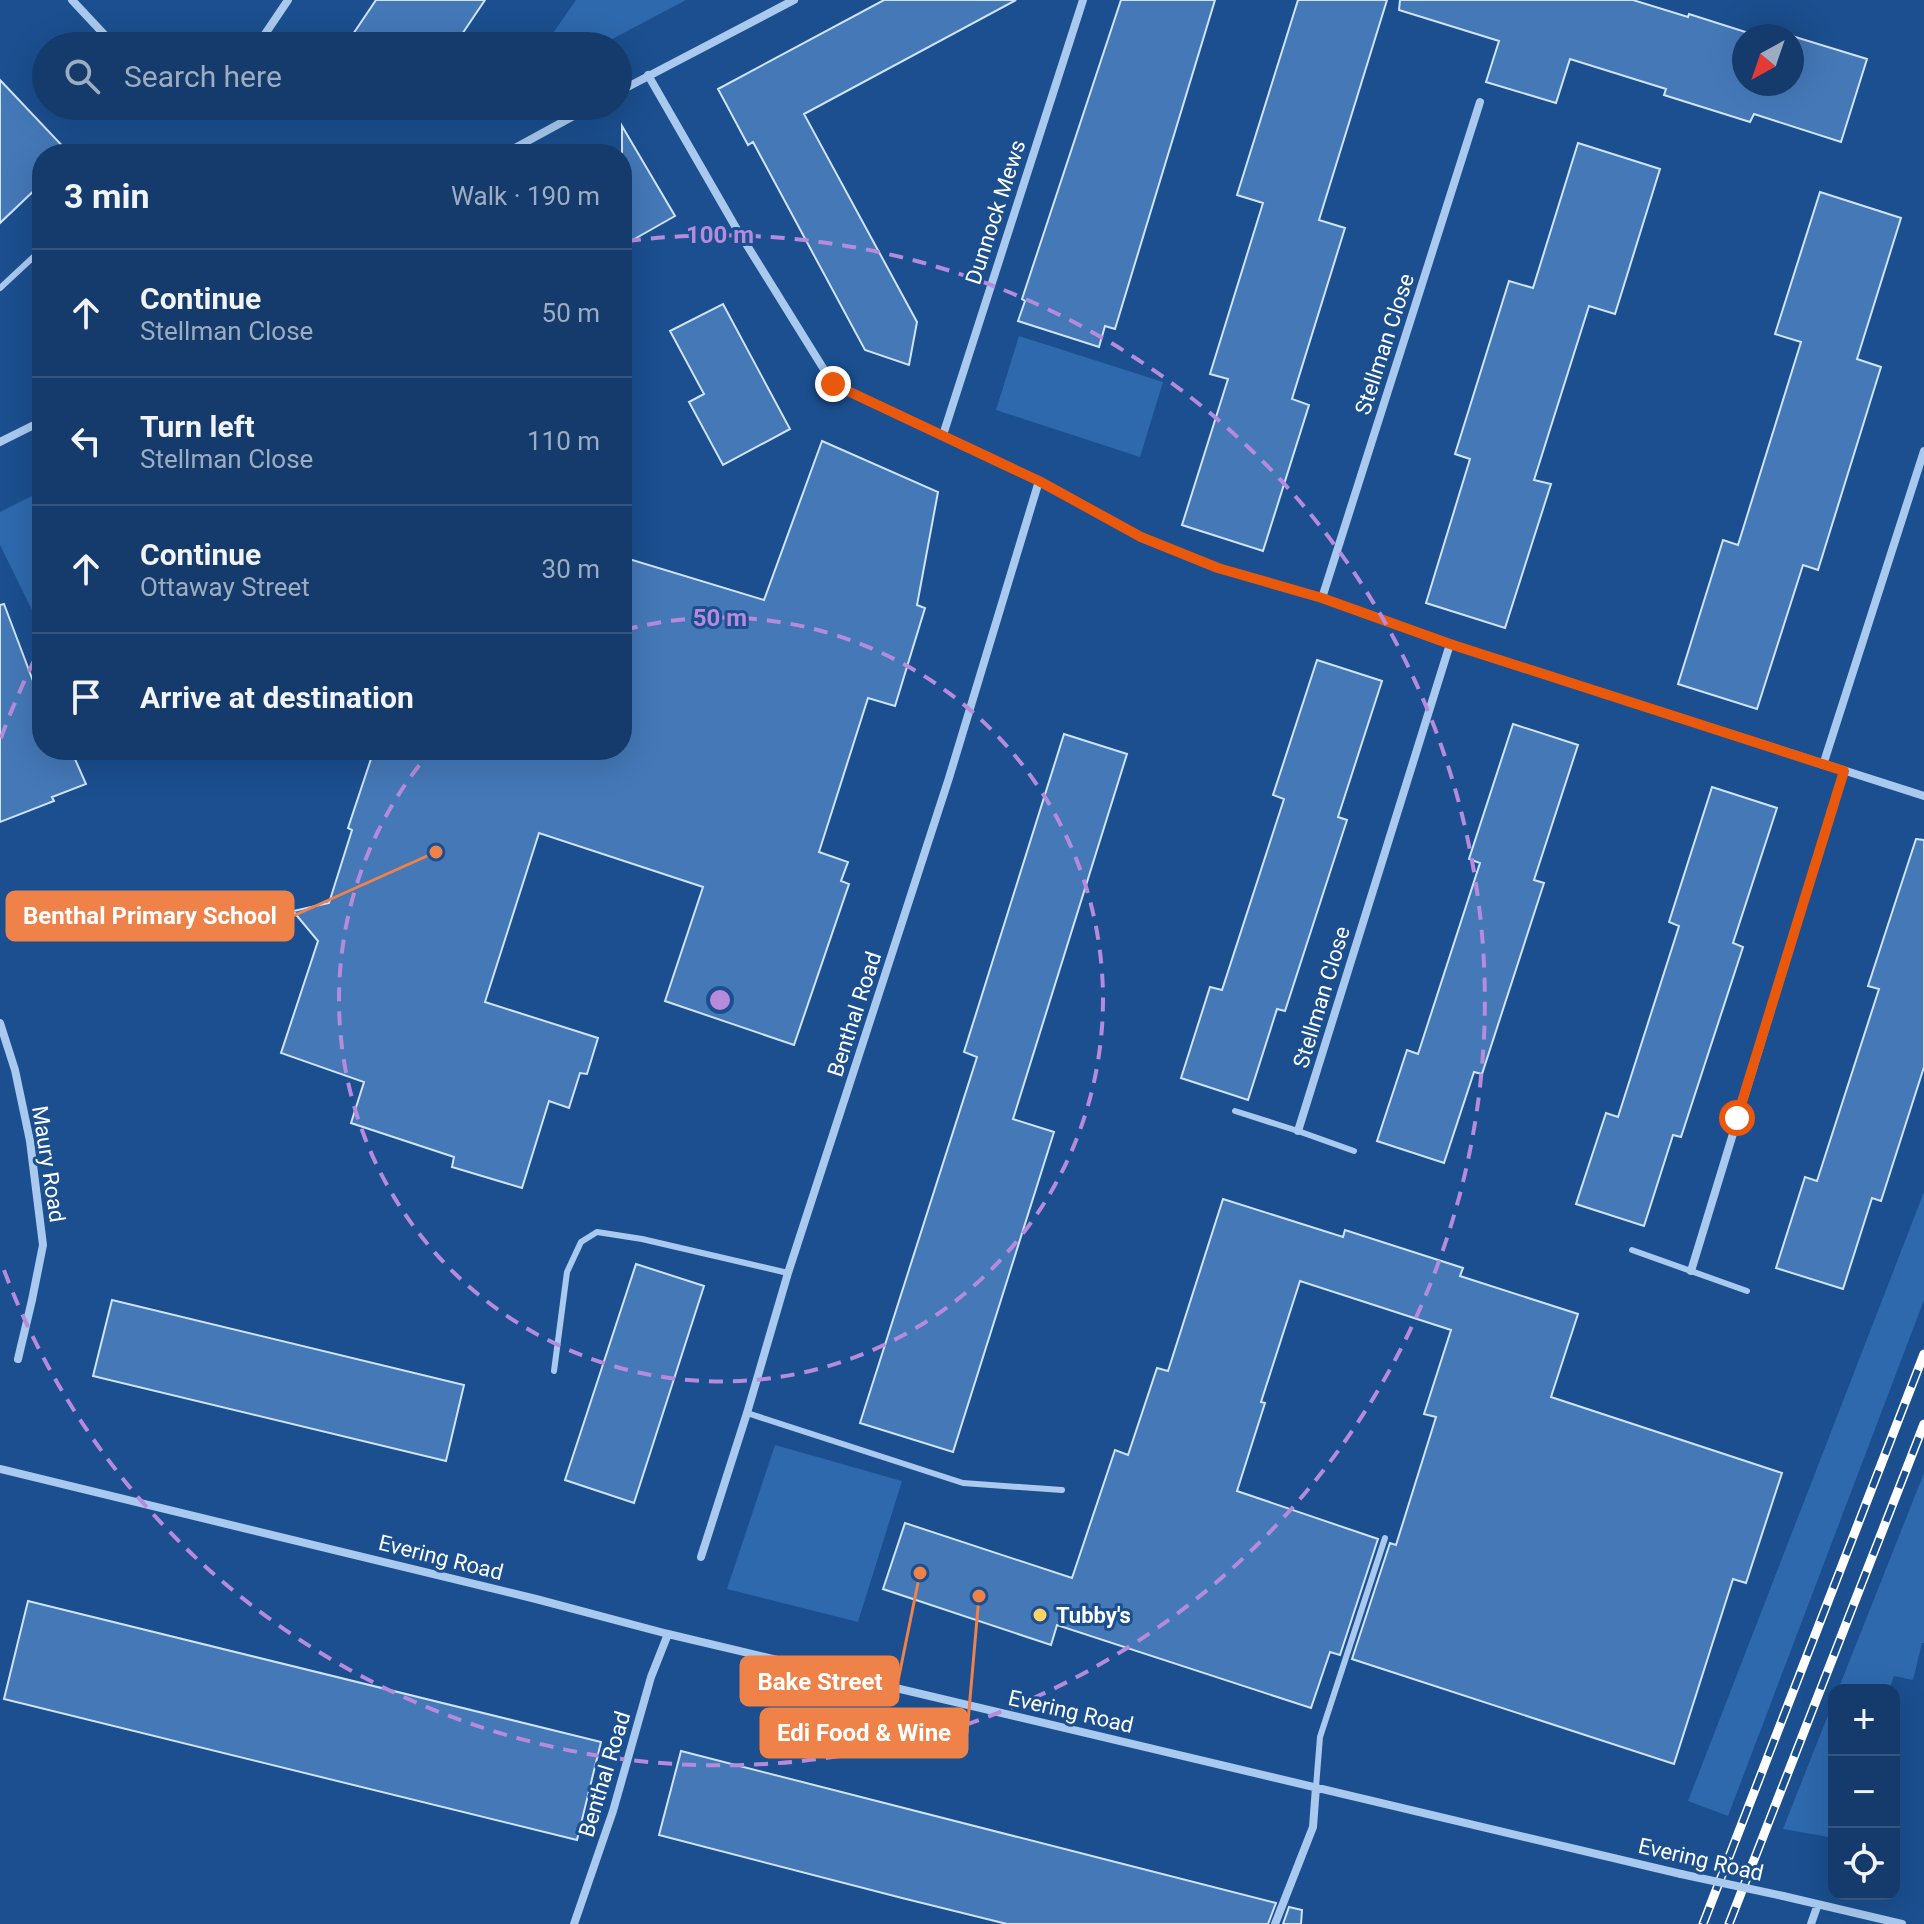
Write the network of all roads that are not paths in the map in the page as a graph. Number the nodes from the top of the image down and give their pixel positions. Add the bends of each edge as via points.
1 (72, 0) edge
2 (288, 0) edge
3 (794, 0) edge
4 (1083, 0) edge
5 (102, 32) edge
6 (266, 32) edge
7 (648, 75) junction
8 (632, 84) edge
9 (1480, 102) dead end
10 (566, 120) edge
11 (522, 144) edge
12 (32, 258) edge
13 (0, 288) edge
14 (32, 426) edge
15 (943, 435) junction
16 (0, 442) edge
17 (1924, 451) edge
18 (1039, 481) junction
19 (1322, 598) junction
20 (1450, 644) junction
21 (1823, 765) junction
22 (1844, 771) junction
23 (1924, 796) edge
24 (0, 1023) edge
25 (1235, 1111) dead end
26 (1298, 1131) junction
27 (1354, 1151) dead end
28 (1632, 1250) dead end
29 (1691, 1271) junction
30 (788, 1273) junction
31 (1747, 1291) dead end
32 (18, 1359) dead end
33 (554, 1371) dead end
34 (747, 1413) junction
35 (0, 1469) edge
36 (1062, 1490) dead end
37 (1385, 1538) dead end
38 (701, 1557) dead end
39 (668, 1634) junction
40 (1316, 1787) junction
41 (1818, 1904) junction
42 (574, 1924) edge
43 (1275, 1924) edge
44 (1811, 1924) edge
45 (1902, 1924) edge

1 - 5 street
2 - 6 street
3 - 7 street
4 - 15 street, Dunnock Mews
7 - 8 street
7 - 15 street via 833,384
9 - 19 street, Stellman Close
10 - 11 street
12 - 13 lane
14 - 16 street
15 - 18 street
17 - 21 street
18 - 19 street via 1141,537 1218,568
18 - 30 street, Benthal Road
19 - 20 street
20 - 21 street
20 - 26 street, Stellman Close
21 - 22 street
22 - 23 street
22 - 29 street
24 - 32 street, Maury Road via 30,1141 43,1245
25 - 26 lane
26 - 27 lane
28 - 29 lane
29 - 31 lane
30 - 33 lane via 597,1232 581,1242 567,1272
30 - 34 street, Benthal Road
34 - 36 lane via 957,1482
34 - 38 street, Benthal Road
35 - 39 street, Evering Road
37 - 40 lane via 1320,1737
39 - 40 street, Evering Road
39 - 42 street, Benthal Road
40 - 41 street, Evering Road, bridge
40 - 43 street via 1313,1827
41 - 44 street
41 - 45 street, Evering Road

